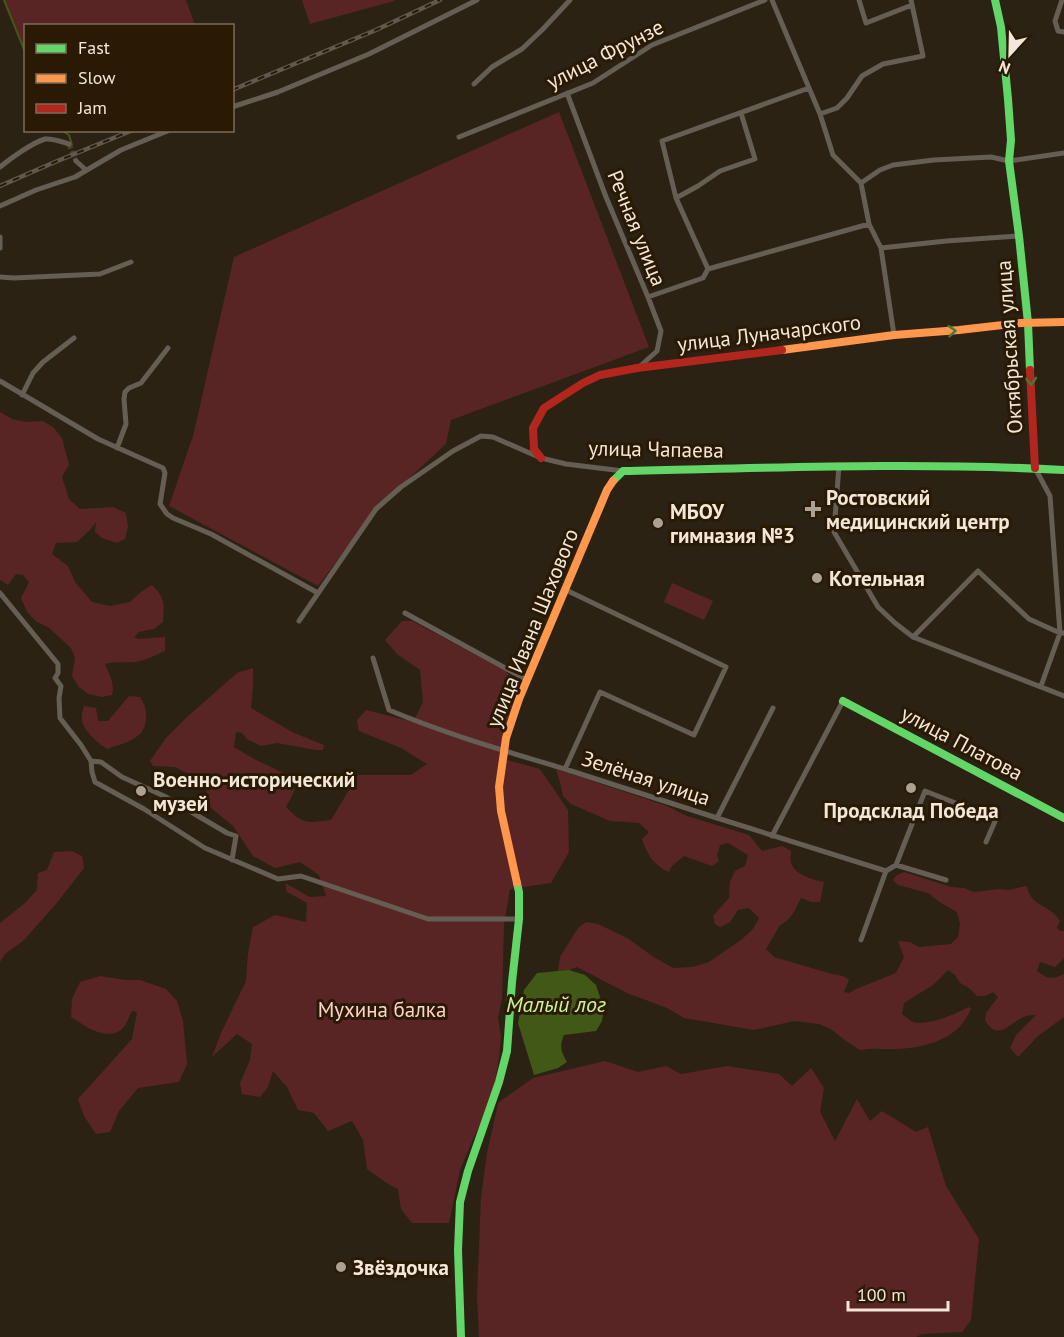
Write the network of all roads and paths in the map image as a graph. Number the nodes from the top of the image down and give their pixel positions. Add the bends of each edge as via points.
1 (477, 0) edge
2 (570, 0) edge
3 (765, 0) edge
4 (772, 0) edge
5 (859, 0) edge
6 (994, 0) edge
7 (1062, 0) edge
8 (911, 2) edge
9 (1064, 32) edge
10 (474, 84) dead end
11 (809, 88) junction
12 (567, 93) junction
13 (234, 106) edge
14 (741, 113) junction
15 (820, 114) junction
16 (165, 132) edge
17 (459, 137) dead end
18 (69, 144) dead end
19 (1064, 153) edge
20 (76, 161) tunnel mouth
21 (1009, 161) junction
22 (0, 167) edge
23 (86, 170) junction
24 (861, 183) junction
25 (676, 198) junction
26 (0, 206) edge
27 (869, 224) junction
28 (1019, 236) junction
29 (0, 237) edge
30 (0, 248) edge
31 (881, 248) junction
32 (131, 262) dead end
33 (708, 269) junction
34 (0, 277) edge
35 (648, 297) junction
36 (1064, 321) edge
37 (1028, 322) junction
38 (894, 335) junction
39 (74, 338) dead end
40 (168, 348) dead end
41 (637, 368) junction
42 (0, 381) edge
43 (22, 395) junction
44 (117, 448) junction
45 (542, 458) junction
46 (839, 465) junction
47 (1035, 468) junction
48 (1064, 470) edge
49 (624, 471) junction
50 (566, 590) junction
51 (0, 593) edge
52 (318, 593) junction
53 (405, 612) dead end
54 (299, 621) dead end
55 (1062, 633) edge
56 (913, 637) junction
57 (373, 658) dead end
58 (527, 680) junction
59 (1041, 687) junction
60 (1064, 696) edge
61 (843, 701) joint
62 (773, 708) dead end
63 (503, 751) junction
64 (91, 761) junction
65 (565, 768) junction
66 (717, 818) junction
67 (1064, 818) edge
68 (772, 836) junction
69 (986, 842) dead end
70 (232, 860) junction
71 (896, 865) junction
72 (886, 871) junction
73 (946, 880) dead end
74 (519, 918) junction
75 (861, 940) dead end
76 (460, 1337) edge

1 - 13 street via 369,54
2 - 10 street via 522,49 492,67
3 - 12 street, улица Фрунзе via 652,45 592,83
4 - 11 street
5 - 8 street via 866,23
6 - 21 main road, Октябрьская улица via 1001,27 1008,99
7 - 9 street via 1055,21 1058,30
8 - 15 street via 924,56 883,64 862,76 837,108
11 - 14 street
11 - 15 street
12 - 17 street, улица Фрунзе
12 - 35 street, Речная улица
14 - 25 street via 755,159 720,171
14 - 25 street via 662,141
15 - 24 street via 832,155
16 - 23 street
18 - 22 street via 45,139
19 - 21 street
20 - 23 street
21 - 24 street via 991,157 893,165
21 - 28 main road, Октябрьская улица
23 - 26 street
24 - 27 street
25 - 33 street
27 - 31 street
27 - 33 street
28 - 31 street
28 - 37 main road, Октябрьская улица
29 - 30 street
31 - 38 street
32 - 34 street via 100,274
33 - 35 street via 703,278
35 - 41 street, Речная улица via 661,331 657,351
36 - 37 main road, улица Луначарского
38 -> 37 main road, улица Луначарского
37 -> 47 main road, Октябрьская улица
38 - 41 main road, улица Луначарского
39 - 43 street via 43,362
40 - 44 street via 141,383 125,392 126,424
41 - 45 main road, улица Луначарского via 600,375 544,408 533,428 534,449
42 - 43 street
43 - 44 street
44 - 52 street via 163,468 160,504 167,514
45 - 49 street, улица Чапаева via 585,468
45 - 52 street, улица Чапаева via 507,442 481,436 453,451 376,509
46 - 47 main road, улица Чапаева
46 - 49 main road, улица Чапаева
46 - 56 street via 834,532 879,607
47 - 48 main road, улица Чапаева
47 - 55 street, Октябрьская улица via 1050,496
49 - 50 main road, улица Ивана Шахового via 607,490
50 - 58 main road, улица Ивана Шахового
50 - 65 street via 726,667 694,735 600,692
51 - 64 street via 58,664 55,678 61,686 60,718
52 - 54 street, улица Чапаева
53 - 58 street
55 - 56 street via 1029,620 978,571
55 - 59 street, Октябрьская улица
56 - 59 street
57 - 63 street, Зелёная улица via 390,710
58 - 63 main road, улица Ивана Шахового
59 - 60 street
61 - 67 main road, улица Платова
61 - 68 street
62 - 66 street, Зелёная улица
63 - 65 street, Зелёная улица
63 - 74 main road, улица Ивана Шахового via 501,811 519,892
64 - 70 street via 95,782
64 - 70 street via 101,762 122,777 236,836
65 - 66 street, Зелёная улица
66 - 68 street, Зелёная улица
68 - 72 street, Зелёная улица
69 - 71 street via 996,819 925,791
70 - 74 street via 278,879 301,876 428,919
71 - 72 street
71 - 73 street
72 - 75 street
74 - 76 main road, улица Ивана Шахового via 507,1051 460,1202

